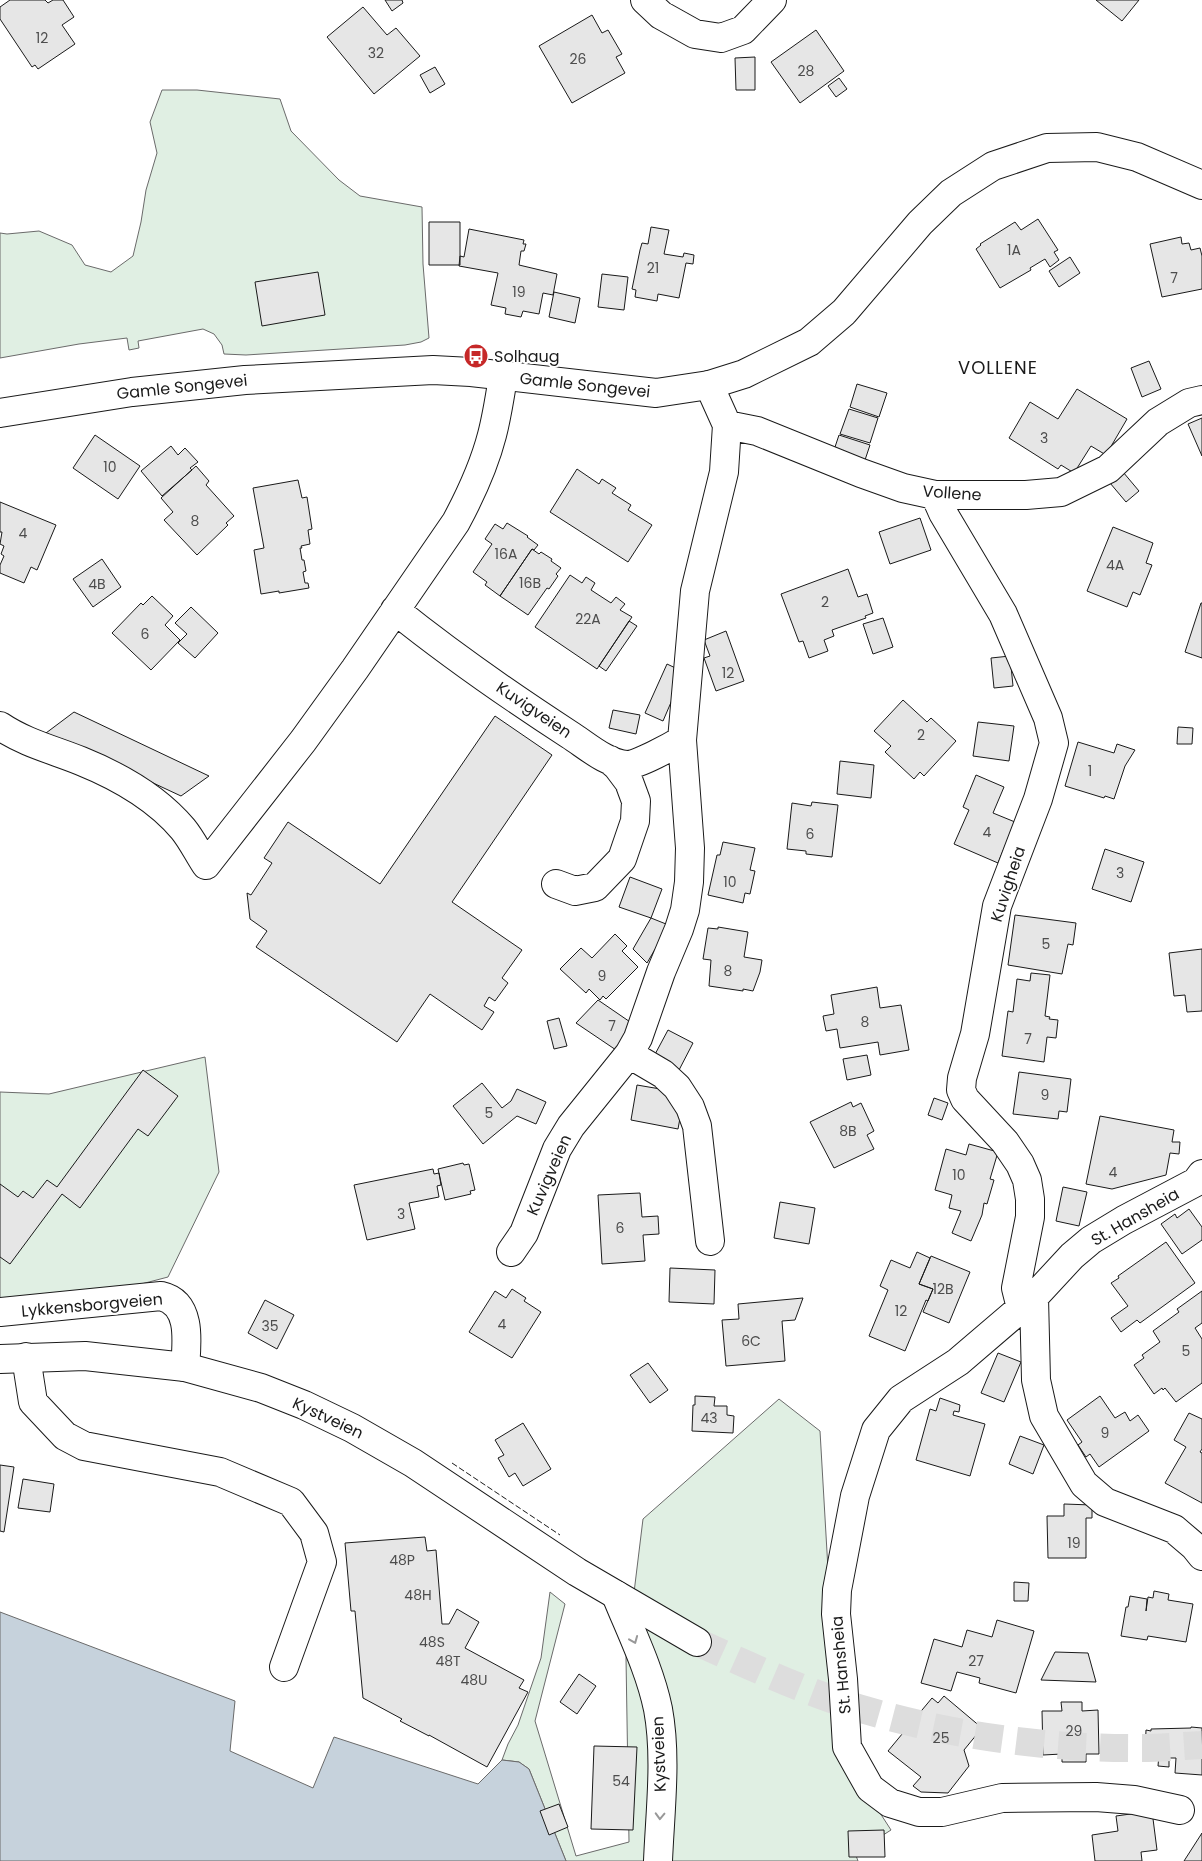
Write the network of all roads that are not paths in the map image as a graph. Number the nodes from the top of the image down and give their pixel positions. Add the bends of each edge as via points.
1 (645, 0) edge
2 (772, 0) edge
3 (1202, 185) edge
4 (503, 377) junction
5 (709, 385) junction
6 (1202, 400) edge
7 (0, 413) edge
8 (728, 425) junction
9 (935, 494) junction
10 (395, 610) junction
11 (1, 729) edge
12 (682, 740) junction
13 (610, 760) junction
14 (556, 884) dead end
15 (629, 1054) junction
16 (1200, 1182) edge
17 (710, 1241) dead end
18 (511, 1252) dead end
19 (1027, 1302) junction
20 (0, 1312) edge
21 (13, 1358) edge
22 (185, 1367) junction
23 (1202, 1556) edge
24 (616, 1595) junction
25 (697, 1642) tunnel mouth
26 (284, 1667) dead end
27 (1180, 1810) dead end
28 (658, 1861) edge

1 - 2 street via 661,15 695,34 721,38 743,30
3 - 5 street, Gamle Songevei via 1137,157 1097,147 1047,148 993,166 951,193 920,223 844,312 809,342 744,374
4 - 5 street, Gamle Songevei via 656,393
4 - 7 street, Gamle Songevei via 433,370 245,380 132,392
4 - 10 street via 492,434 469,496 456,522
5 - 8 street
6 - 9 street, Vollene via 1189,403 1158,422 1108,469 1061,492 1026,496
8 - 9 street, Vollene via 757,431 903,488
8 - 12 street, Kuvigveien via 724,472 695,591
9 - 19 street, Kuvigheia via 1003,614 1048,718 1054,743 1038,799 997,906 975,1034 961,1090 965,1099 1005,1142 1027,1180 1030,1217 1016,1288
10 - 11 street via 303,741 206,865 184,830 167,812 131,786 83,762
10 - 13 street, Kuvigveien via 524,704
12 - 13 street, Kuvigveien via 628,765
12 - 15 street, Kuvigveien via 690,882 679,930 645,1022
13 - 14 street via 629,782 636,801 635,821 622,859 595,887 575,891
15 - 17 street via 663,1074 677,1087 690,1107 697,1126
15 - 18 street, Kuvigveien via 557,1149 524,1233
16 - 19 street, St. Hansheia via 1091,1240
19 - 23 street via 1036,1380 1044,1416 1084,1484 1105,1502 1174,1528
19 - 27 street, St. Hansheia via 958,1362 901,1399 876,1430 856,1496 838,1590 836,1614 844,1679 847,1747 870,1788 890,1802 919,1812 942,1812 1002,1798 1096,1797 1134,1800
20 - 22 street, Lykkensborgveien via 161,1296 170,1298 182,1310 187,1333
21 - 22 street, Kystveien via 85,1356
21 - 26 street via 33,1402 65,1436 84,1446 220,1472 291,1502 314,1533 322,1562
22 - 24 street, Kystveien via 261,1388 352,1428 413,1463
24 - 25 street, Kystveien
24 -> 28 street, Kystveien via 658,1708 662,1757

